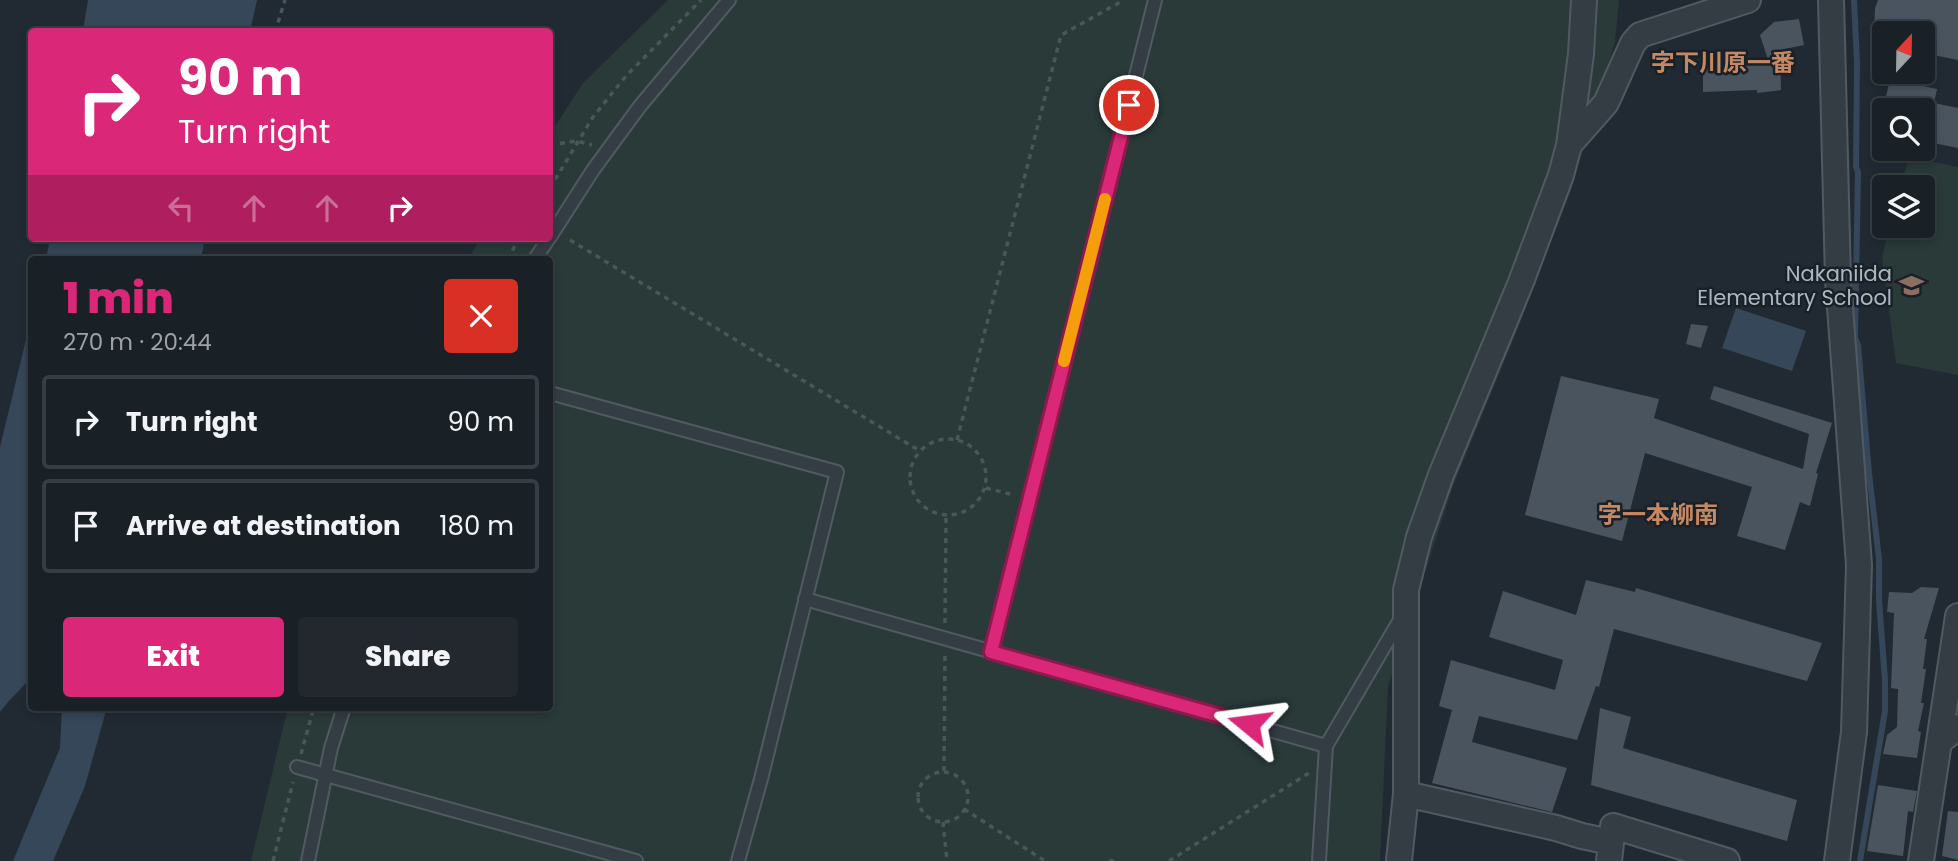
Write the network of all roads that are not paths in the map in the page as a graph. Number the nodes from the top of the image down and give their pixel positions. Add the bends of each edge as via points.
1 (729, 0) edge
2 (1155, 0) edge
3 (1584, 0) edge
4 (1748, 0) edge
5 (1831, 0) edge
6 (1569, 145) junction
7 (553, 231) edge
8 (553, 394) edge
9 (805, 599) junction
10 (1406, 609) junction
11 (1958, 616) edge
12 (991, 652) junction
13 (343, 711) edge
14 (1949, 735) edge
15 (1326, 746) junction
16 (297, 767) road end
17 (325, 774) junction
18 (1405, 794) junction
19 (1609, 852) edge
20 (308, 861) edge
21 (636, 861) edge
22 (738, 861) edge
23 (1319, 861) edge
24 (1399, 861) edge
25 (1727, 861) edge
26 (1837, 861) edge
27 (1920, 861) edge

1 - 7 lane via 640,106
2 - 12 lane
3 - 6 street
4 - 6 street via 1640,35 1606,103
5 - 26 street via 1838,281 1859,565 1854,732
6 - 10 street via 1562,175 1419,537
8 - 9 lane via 837,472
9 - 12 lane
9 - 22 lane
10 - 15 lane
10 - 18 street
11 - 14 street
12 - 15 lane
13 - 17 lane
14 - 27 street
15 - 23 lane
16 - 17 lane
17 - 20 lane
17 - 21 lane
18 - 19 street via 1556,828
18 - 24 street
19 - 25 street via 1613,826

